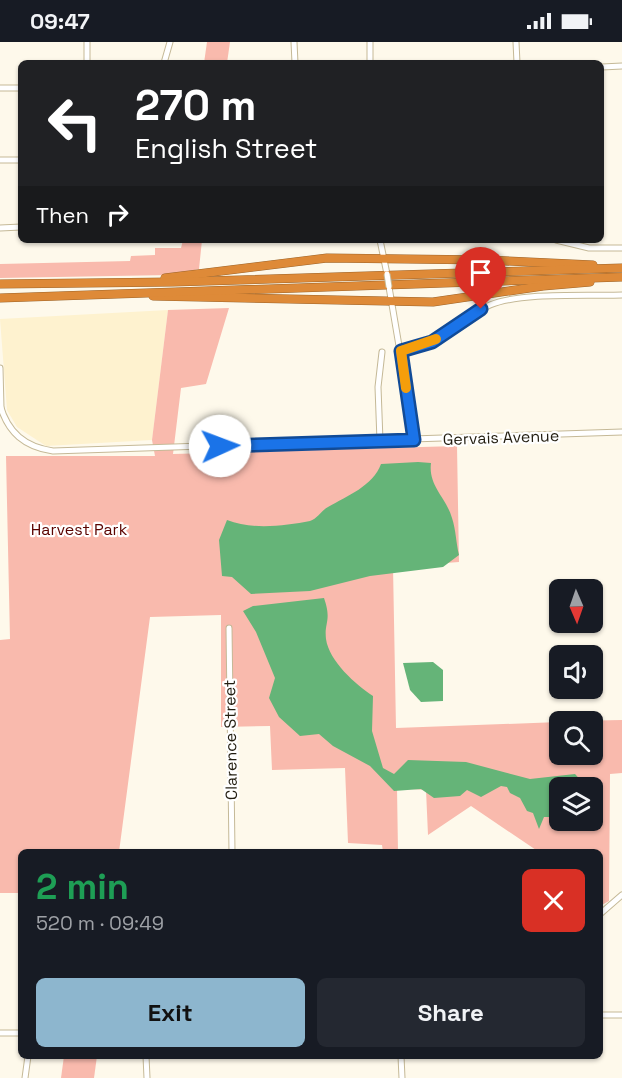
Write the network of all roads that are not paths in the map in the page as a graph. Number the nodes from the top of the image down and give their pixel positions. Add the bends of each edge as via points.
1 (87, 42) edge
2 (170, 42) edge
3 (294, 42) edge
4 (370, 42) edge
5 (516, 42) edge
6 (87, 60) edge
7 (165, 60) edge
8 (295, 60) edge
9 (370, 60) edge
10 (517, 60) edge
11 (622, 66) edge
12 (604, 67) edge
13 (0, 88) edge
14 (18, 88) edge
15 (0, 160) edge
16 (18, 160) edge
17 (18, 227) edge
18 (0, 228) edge
19 (381, 243) edge
20 (569, 243) edge
21 (622, 248) edge
22 (384, 261) junction
23 (622, 268) edge
24 (622, 278) edge
25 (86, 283) junction
26 (0, 284) edge
27 (116, 293) junction
28 (622, 295) edge
29 (0, 298) edge
30 (392, 303) junction
31 (401, 351) junction
32 (382, 352) dead end
33 (0, 368) edge
34 (0, 406) edge
35 (622, 432) edge
36 (414, 440) junction
37 (380, 441) junction
38 (229, 628) dead end
39 (232, 849) edge
40 (622, 895) edge
41 (603, 911) edge
42 (622, 1015) edge
43 (603, 1016) edge
44 (0, 1033) edge
45 (18, 1033) edge
46 (28, 1059) edge
47 (146, 1059) edge
48 (401, 1059) edge
49 (25, 1078) edge
50 (147, 1078) edge
51 (402, 1078) edge

1 - 6 street
2 - 7 street
3 - 8 street
4 - 9 street
5 - 10 street
11 - 12 street
13 - 14 street
15 - 16 street
17 - 18 street
19 - 22 street
20 - 21 street
22 - 23 highway via 573,263
22 - 25 highway via 308,259 167,278
22 - 30 street, bridge
23 - 25 highway
24 - 27 highway
24 - 30 highway via 444,301
25 - 26 highway
27 - 29 highway
27 - 30 highway
28 - 31 street via 500,302 481,309 432,342
30 - 31 street
31 - 36 street
32 - 37 street via 378,387
33 - 34 street
34 - 37 street, Gervais Avenue via 9,428 22,440 53,451
35 - 36 street, Gervais Avenue
36 - 37 street, Gervais Avenue
38 - 39 street, Clarence Street
40 - 41 street
42 - 43 street
44 - 45 street
46 - 49 street
47 - 50 street
48 - 51 street

